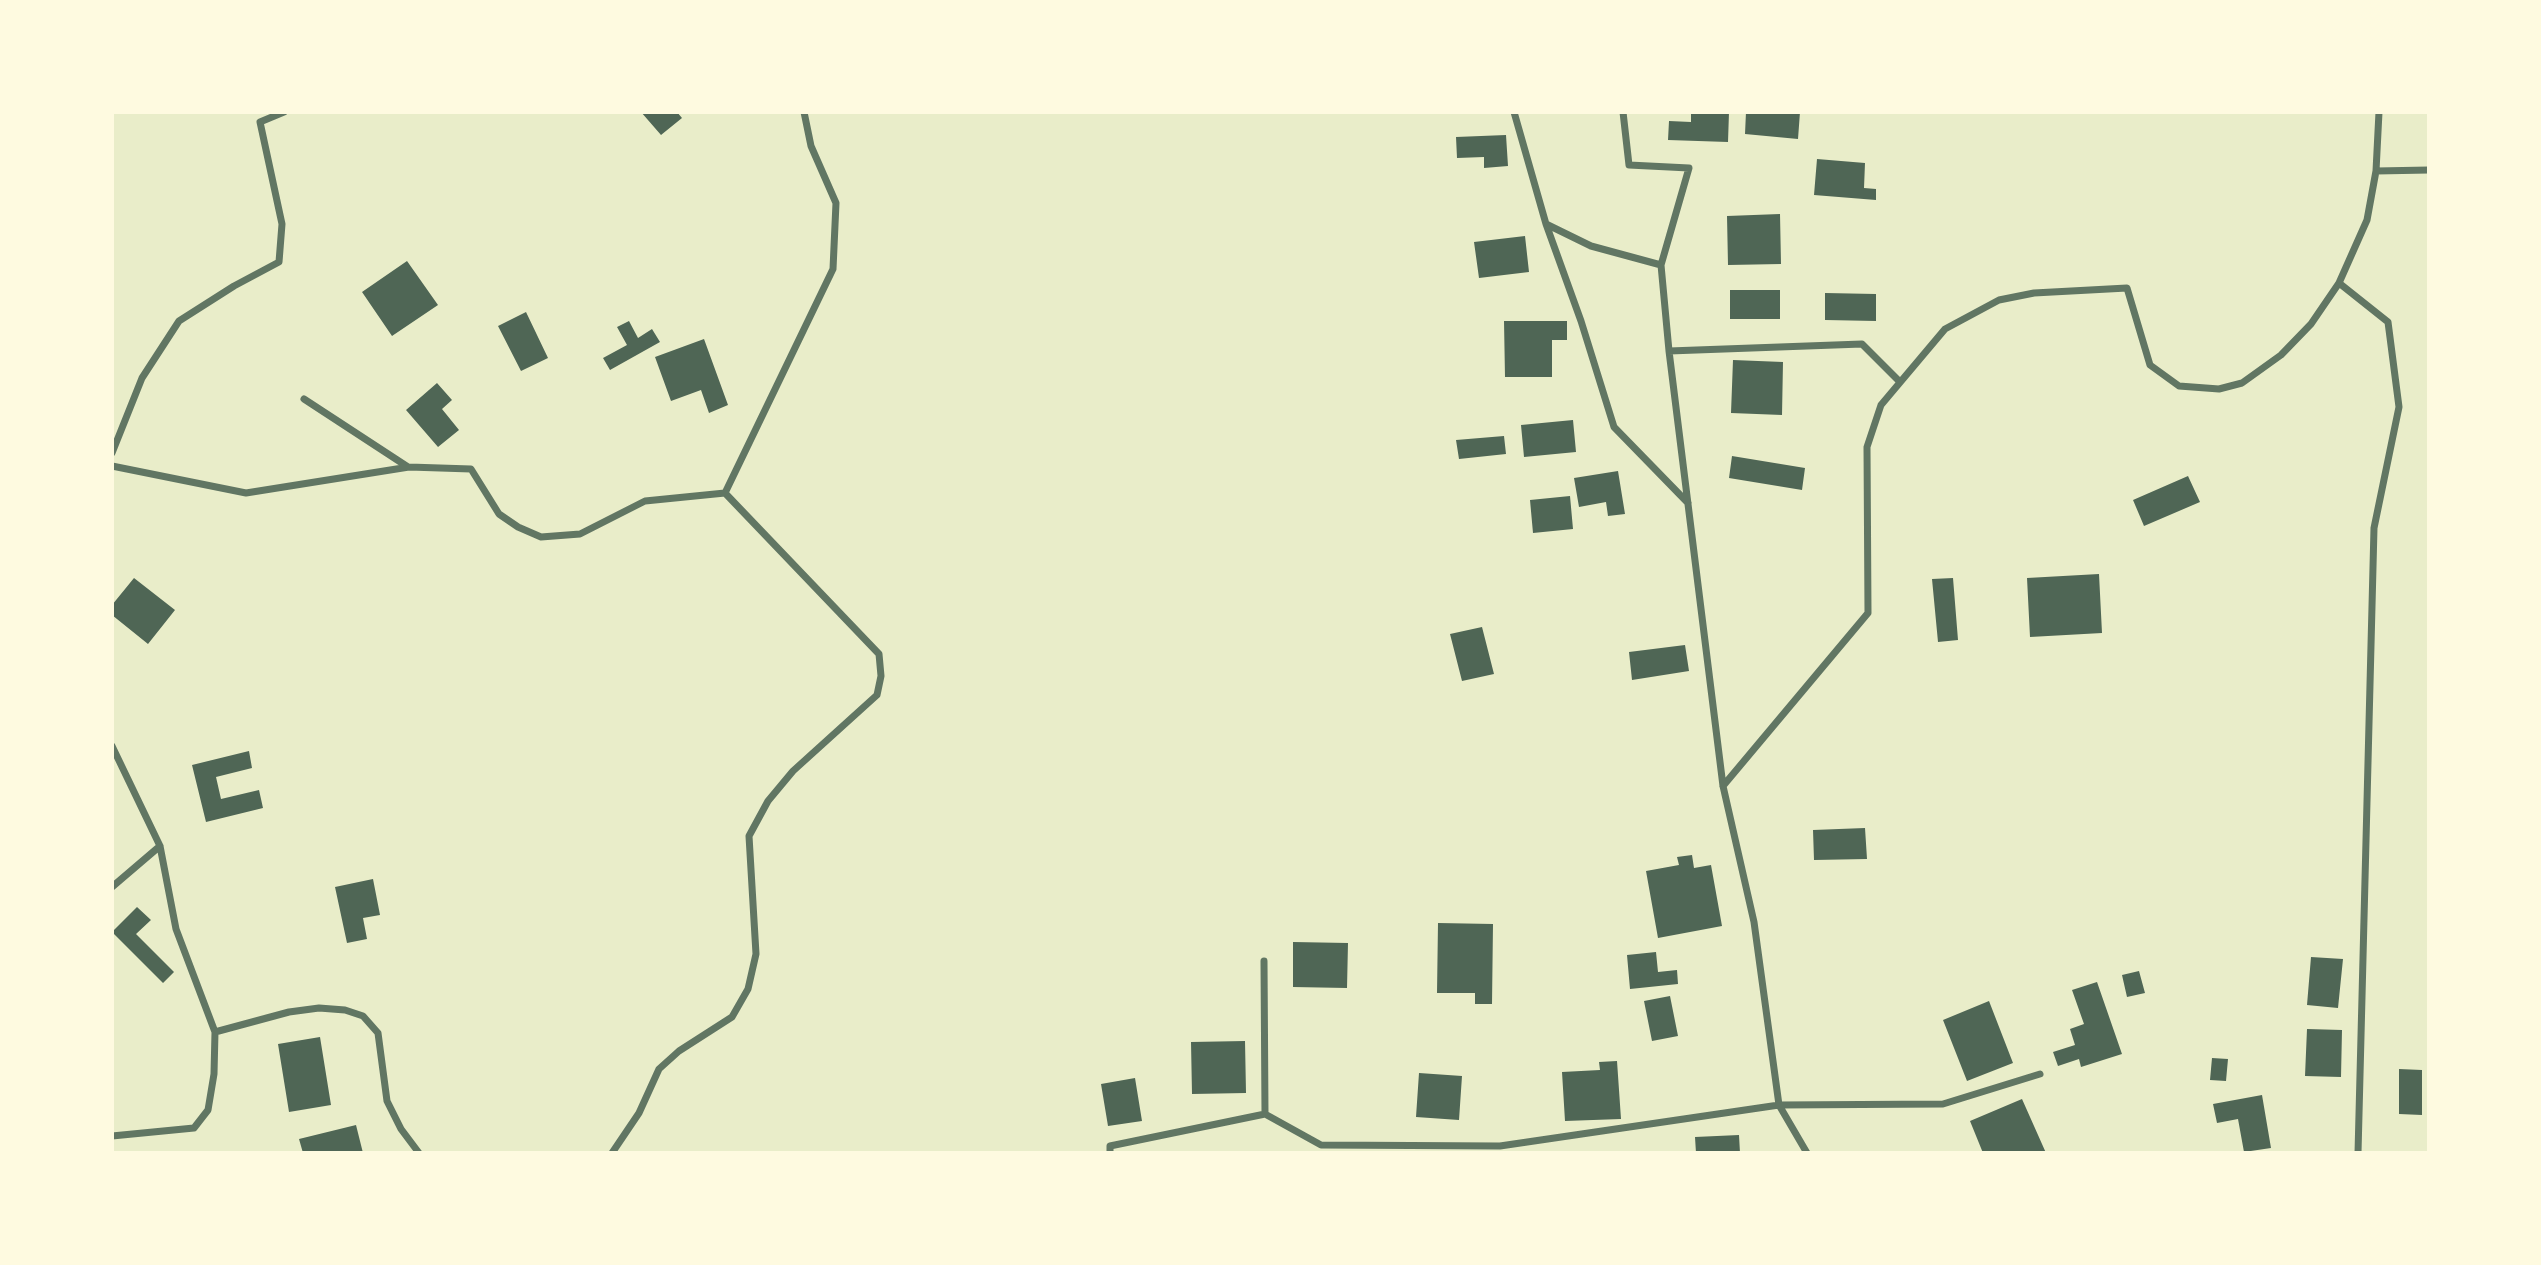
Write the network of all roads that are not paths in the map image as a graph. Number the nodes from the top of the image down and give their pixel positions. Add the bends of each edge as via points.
1 (284, 112) edge
2 (804, 112) edge
3 (1514, 112) edge
4 (1623, 112) edge
5 (2379, 112) edge
6 (2429, 170) edge
7 (2376, 171) junction
8 (1546, 224) junction
9 (1661, 265) junction
10 (2339, 283) junction
11 (1669, 351) junction
12 (1900, 382) junction
13 (304, 399) dead end
14 (112, 453) edge
15 (112, 466) edge
16 (409, 467) junction
17 (725, 492) junction
18 (1688, 503) junction
19 (112, 746) edge
20 (1723, 786) junction
21 (160, 846) junction
22 (112, 887) edge
23 (1264, 961) dead end
24 (215, 1032) junction
25 (2040, 1074) dead end
26 (1779, 1105) junction
27 (1265, 1114) junction
28 (112, 1136) edge
29 (1500, 1150) edge
30 (419, 1153) edge
31 (612, 1153) edge
32 (1110, 1153) edge
33 (1807, 1153) edge
34 (2358, 1153) edge

1 - 14 street via 260,122 282,224 279,262 179,321 142,378
2 - 17 street via 811,146 836,203 833,269
3 - 8 street
4 - 9 street via 1629,165 1689,168
5 - 7 street
6 - 7 street
7 - 10 street via 2367,220
8 - 9 street via 1591,246
8 - 18 street via 1614,427
9 - 11 street
10 - 12 street via 2311,324 2281,355 2242,383 2219,389 2179,386 2150,365 2127,288 2034,293 1999,300 1945,329
10 - 34 street via 2388,322 2399,407 2374,528
11 - 12 street via 1862,344
11 - 18 street
12 - 20 street via 1881,405 1867,447 1868,613
13 - 16 street
15 - 16 street via 246,493
16 - 17 street via 471,469 499,514 541,537 580,534 646,501
17 - 31 street via 878,654 881,676 877,695 793,771 768,801 749,836 756,954 748,989 732,1017 659,1069 639,1113
18 - 20 street
19 - 21 street
20 - 26 street via 1754,922
21 - 22 street
21 - 24 street via 176,929
23 - 27 street
24 - 28 street via 208,1110 194,1128
24 - 30 street via 319,1008 363,1016 377,1034 387,1101
25 - 26 street via 1943,1104
26 - 29 street
26 - 33 street
27 - 29 street via 1321,1144
27 - 32 street via 1110,1146

